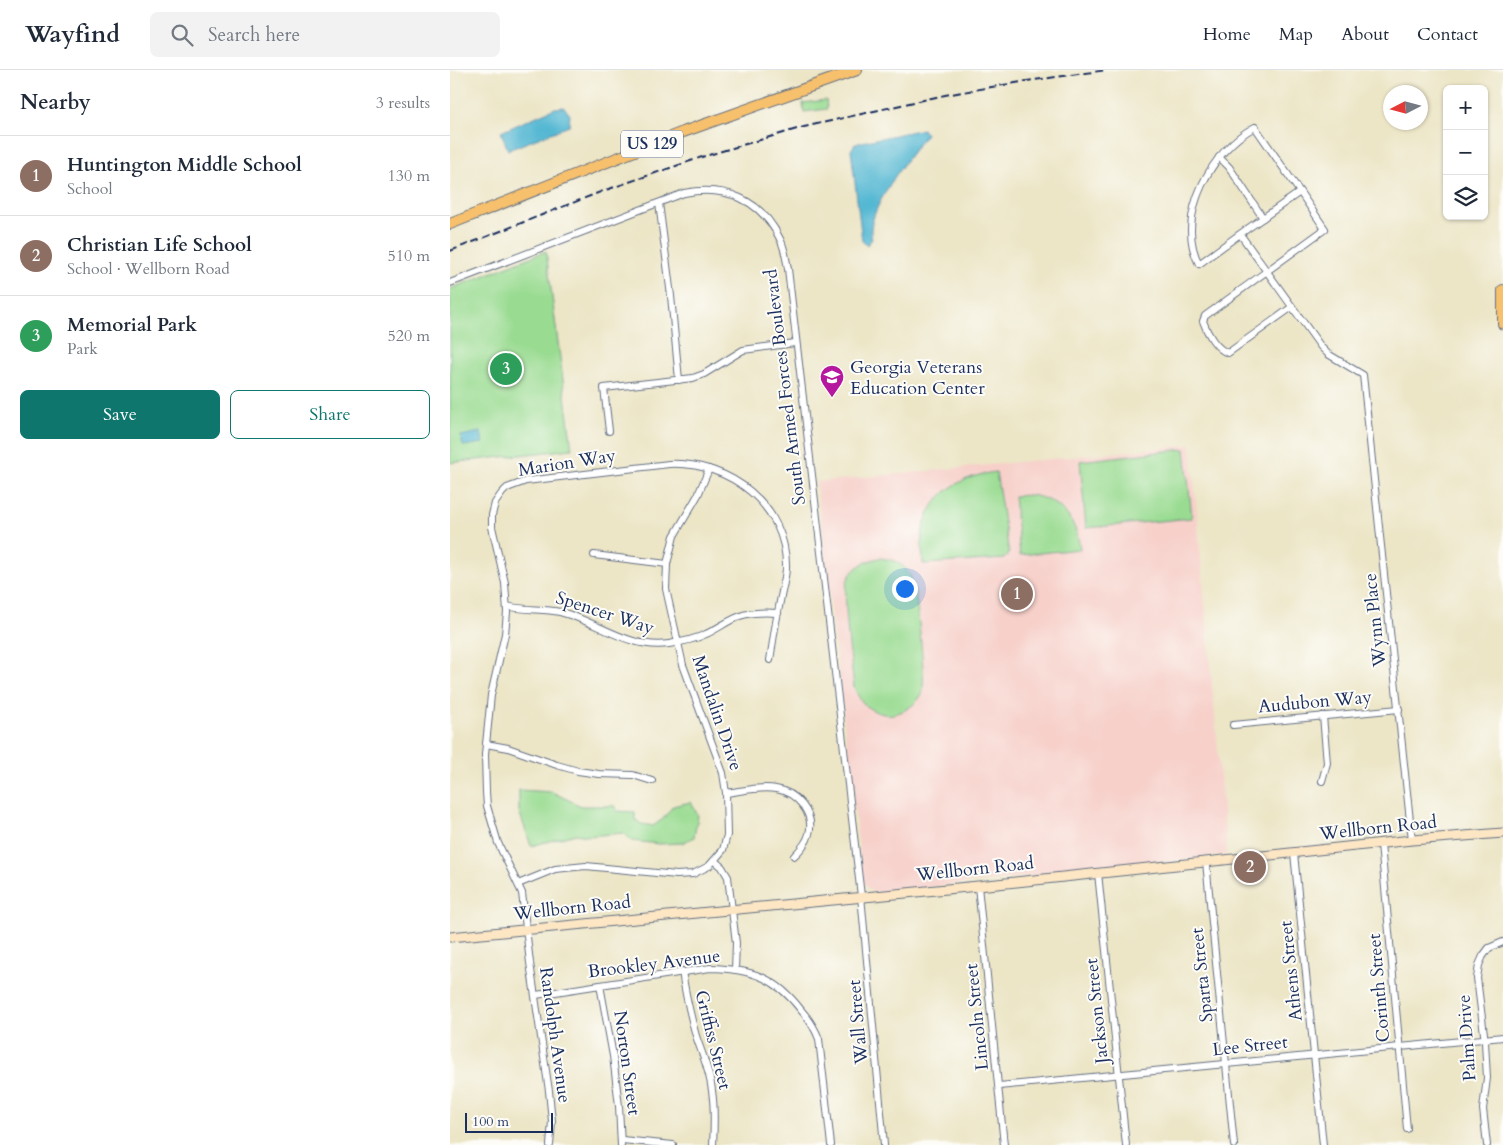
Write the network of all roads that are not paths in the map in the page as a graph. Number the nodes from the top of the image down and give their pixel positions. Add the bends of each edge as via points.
1 (857, 70) edge
2 (1219, 157) junction
3 (1300, 192) junction
4 (659, 203) junction
5 (1263, 218) junction
6 (450, 224) edge
7 (1240, 234) junction
8 (1267, 271) junction
9 (450, 283) edge
10 (1503, 290) edge
11 (1292, 307) junction
12 (1503, 324) edge
13 (795, 343) junction
14 (679, 380) junction
15 (609, 431) dead end
16 (708, 469) junction
17 (594, 556) dead end
18 (667, 564) junction
19 (507, 606) junction
20 (778, 613) junction
21 (678, 643) junction
22 (770, 660) dead end
23 (1399, 709) junction
24 (1323, 716) junction
25 (1233, 725) dead end
26 (486, 744) junction
27 (1322, 780) dead end
28 (652, 781) dead end
29 (726, 793) junction
30 (1503, 833) edge
31 (1412, 840) junction
32 (1381, 844) junction
33 (1294, 853) junction
34 (794, 856) dead end
35 (715, 861) junction
36 (1206, 862) junction
37 (1098, 873) junction
38 (518, 884) junction
39 (978, 886) junction
40 (861, 896) junction
41 (732, 909) junction
42 (526, 929) junction
43 (450, 937) edge
44 (1503, 942) edge
45 (734, 970) junction
46 (682, 972) junction
47 (600, 985) junction
48 (536, 995) junction
49 (1503, 1037) edge
50 (1484, 1039) junction
51 (1399, 1047) junction
52 (1314, 1055) junction
53 (1226, 1064) junction
54 (1119, 1074) junction
55 (999, 1086) junction
56 (1407, 1129) dead end
57 (622, 1142) edge
58 (550, 1145) edge
59 (673, 1145) edge
60 (712, 1145) edge
61 (831, 1145) edge
62 (884, 1145) edge
63 (1004, 1145) edge
64 (1126, 1145) edge
65 (1234, 1145) edge
66 (1323, 1145) edge
67 (1487, 1145) edge

1 - 6 main road, US 129 via 683,132
2 - 3 street via 1255,127
2 - 5 street
2 - 7 street via 1197,196 1192,224 1193,253 1199,264
3 - 5 street
3 - 8 street via 1325,229
4 - 9 street, South Armed Forces Boulevard
4 - 13 street, South Armed Forces Boulevard via 699,190 713,190 750,202 762,212 781,240 788,269
4 - 14 street
5 - 7 street
7 - 8 street, Wynn Place
8 - 11 street, Wynn Place
8 - 11 street via 1205,316 1203,321 1207,331 1222,351 1228,353
10 - 12 main road
11 - 23 street, Wynn Place via 1321,348 1363,375
13 - 14 street via 742,350 704,374
13 - 40 street, South Armed Forces Boulevard
14 - 15 street via 604,388
16 - 18 street, Mandalin Drive via 698,495 674,536
16 - 19 street, Marion Way via 692,464 669,464 532,480 507,488 495,503 492,521
16 - 20 street, Marion Way via 741,483 762,501 772,517 784,549 786,568
17 - 18 street
18 - 21 street, Mandalin Drive via 668,599
19 - 21 street, Spencer Way via 562,613 638,643
19 - 26 street, Marion Way
20 - 21 street, Spencer Way via 742,616 696,639
20 - 22 street, Marion Way
21 - 29 street, Mandalin Drive via 687,678 720,762
23 - 24 street, Audubon Way
23 - 31 street, Wynn Place
24 - 25 street, Audubon Way
24 - 27 street via 1327,763
26 - 28 street via 578,771 633,775
26 - 38 street, Marion Way via 487,806 498,843
29 - 34 street via 768,788 787,792 795,798 808,814 810,824 805,843
29 - 35 street, Mandalin Drive via 727,835
30 - 31 street, Wellborn Road
31 - 32 street, Wellborn Road
32 - 33 street, Wellborn Road
32 - 51 street, Corinth Street
33 - 36 street, Wellborn Road
33 - 52 street, Athens Street
35 - 38 street via 701,871 677,876 575,866 545,872
35 - 41 street via 728,877
36 - 37 street, Wellborn Road
36 - 53 street, Sparta Street
37 - 39 street, Wellborn Road
37 - 54 street, Jackson Street
38 - 42 street, Marion Way
39 - 40 street, Wellborn Road
39 - 55 street, Lincoln Street
40 - 41 street, Wellborn Road
40 - 62 street, Wall Street
41 - 42 street, Wellborn Road
41 - 45 street via 736,943
42 - 43 street, Wellborn Road
42 - 48 street, Randolph Avenue
44 - 50 street, Palm Drive via 1489,948 1479,965 1477,978
45 - 46 street, Brookley Avenue via 710,968
45 - 61 street, Brookley Avenue via 760,976 775,984 789,994 812,1024 821,1048
46 - 47 street, Brookley Avenue
46 - 60 street, Griffiss Street via 712,1091
47 - 48 street, Brookley Avenue
47 - 57 street, Norton Street
48 - 58 street, Randolph Avenue via 550,1098
49 - 50 street, Lee Street
50 - 51 street, Lee Street
50 - 67 street, Palm Drive via 1487,1078 1483,1108
51 - 52 street, Lee Street
51 - 56 street, Corinth Street
52 - 53 street, Lee Street
52 - 66 street, Athens Street
53 - 54 street, Lee Street
53 - 65 street, Sparta Street
54 - 55 street, Lee Street
54 - 64 street, Jackson Street
55 - 63 street, Lincoln Street
57 - 59 street

